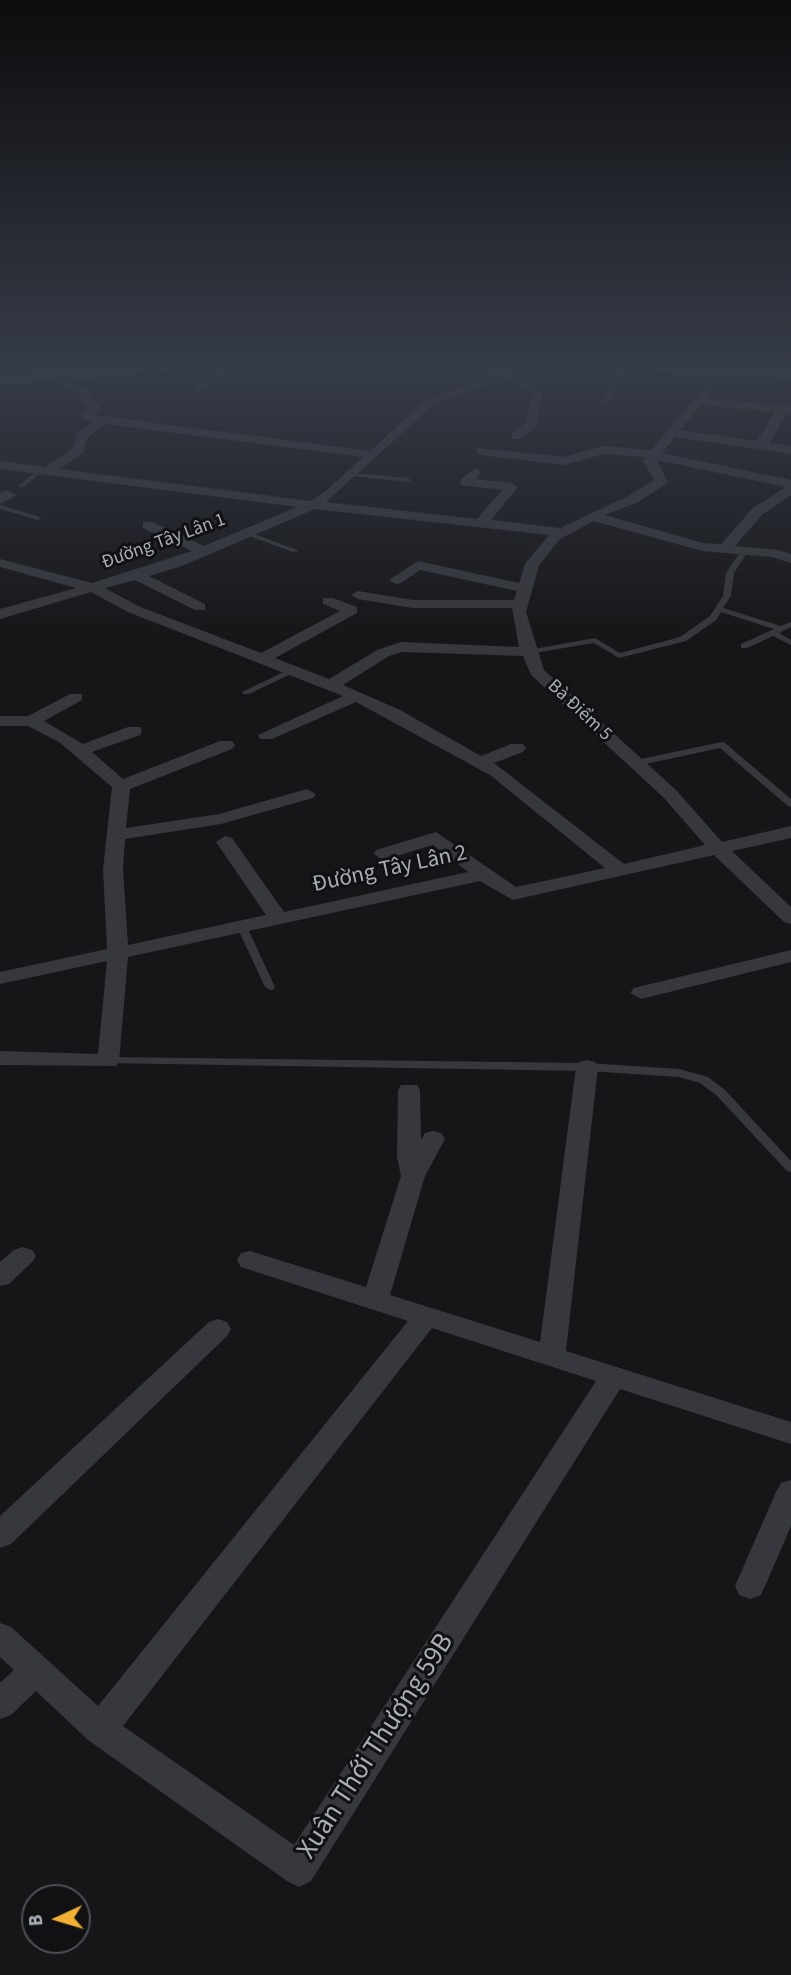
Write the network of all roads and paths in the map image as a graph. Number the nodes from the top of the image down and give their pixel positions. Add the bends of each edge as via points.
1 (64, 459) edge
2 (369, 459) edge
3 (550, 459) edge
4 (570, 459) edge
5 (650, 459) edge
6 (676, 459) edge
7 (0, 465) edge
8 (44, 471) junction
9 (475, 472) dead end
10 (352, 475) junction
11 (408, 480) dead end
12 (21, 485) dead end
13 (791, 486) edge
14 (2, 500) edge
15 (313, 505) junction
16 (592, 516) junction
17 (37, 517) dead end
18 (481, 523) junction
19 (148, 525) dead end
20 (563, 532) junction
21 (246, 533) junction
22 (724, 549) junction
23 (203, 551) junction
24 (295, 551) dead end
25 (744, 551) junction
26 (791, 559) edge
27 (0, 563) edge
28 (137, 575) junction
29 (396, 580) dead end
30 (94, 588) junction
31 (358, 595) dead end
32 (524, 597) junction
33 (328, 601) dead end
34 (200, 607) dead end
35 (719, 609) junction
36 (0, 614) edge
37 (791, 624) edge
38 (776, 630) junction
39 (791, 643) edge
40 (744, 646) dead end
41 (528, 652) junction
42 (262, 659) junction
43 (293, 671) junction
44 (331, 685) junction
45 (246, 692) dead end
46 (356, 695) junction
47 (76, 697) dead end
48 (0, 721) edge
49 (31, 721) junction
50 (134, 731) dead end
51 (267, 735) dead end
52 (226, 745) dead end
53 (517, 748) dead end
54 (80, 751) junction
55 (480, 762) junction
56 (636, 763) junction
57 (121, 786) junction
58 (307, 794) dead end
59 (791, 804) edge
60 (791, 832) edge
61 (118, 835) junction
62 (225, 842) dead end
63 (717, 847) junction
64 (383, 854) dead end
65 (620, 870) junction
66 (483, 875) junction
67 (791, 918) edge
68 (279, 919) junction
69 (242, 927) junction
70 (118, 955) junction
71 (791, 956) edge
72 (0, 978) edge
73 (270, 987) dead end
74 (641, 993) dead end
75 (0, 1058) edge
76 (108, 1061) junction
77 (587, 1067) junction
78 (409, 1090) dead end
79 (433, 1139) dead end
80 (791, 1168) edge
81 (413, 1177) junction
82 (23, 1256) dead end
83 (250, 1260) dead end
84 (0, 1277) edge
85 (374, 1300) junction
86 (427, 1316) junction
87 (218, 1329) dead end
88 (552, 1356) junction
89 (614, 1376) junction
90 (791, 1433) edge
91 (791, 1492) edge
92 (0, 1535) edge
93 (750, 1586) dead end
94 (0, 1637) edge
95 (37, 1670) junction
96 (0, 1704) edge
97 (100, 1729) junction

1 - 8 street
2 - 10 street, Đường Tây Lân 1
3 - 4 street
5 - 16 street, Bà Điểm 5 via 661,481
6 - 13 street
7 - 8 street
8 - 12 lane
8 - 15 street
9 - 18 street via 467,482 511,487
10 - 11 lane
10 - 15 street, Đường Tây Lân 1
13 - 22 street via 758,511
14 - 17 lane
15 - 18 street
15 - 21 street, Đường Tây Lân 1
16 - 20 street, Bà Điểm 5
16 - 22 street
18 - 20 street
19 - 23 street
20 - 32 street, Bà Điểm 5 via 532,564
21 - 23 street, Đường Tây Lân 1
21 - 24 lane
22 - 25 street
23 - 28 street, Đường Tây Lân 1
25 - 26 street
25 - 35 lane via 730,573 727,596
27 - 30 street
28 - 30 street, Đường Tây Lân 1
28 - 34 street
29 - 32 street via 418,565
30 - 36 street, Đường Tây Lân 1
30 - 42 street via 134,609
31 - 32 street via 413,604
32 - 41 street, Bà Điểm 5 via 518,612
33 - 42 street via 352,610
35 - 38 lane
35 - 41 lane via 683,639 619,656 595,640
37 - 38 lane
38 - 39 lane
38 - 40 lane
41 - 44 street via 401,647
41 - 56 street, Bà Điểm 5 via 537,672
42 - 43 street
43 - 44 street
43 - 45 lane
44 - 46 street
46 - 51 street
46 - 55 street
47 - 49 street
48 - 49 street
49 - 54 street
50 - 54 street
52 - 57 street
53 - 55 street
54 - 57 street
55 - 65 street
56 - 59 lane via 722,745
56 - 63 street, Bà Điểm 5
57 - 61 street
58 - 61 street via 221,819
60 - 63 street, Đường Tây Lân 2
61 - 70 street via 113,869
62 - 68 street
63 - 65 street, Đường Tây Lân 2
63 - 67 street, Bà Điểm 5
64 - 66 street via 436,838
65 - 66 street, Đường Tây Lân 2 via 513,894
66 - 68 street, Đường Tây Lân 2
68 - 69 street, Đường Tây Lân 2
69 - 70 street, Đường Tây Lân 2
69 - 73 lane
70 - 72 street, Đường Tây Lân 2
70 - 76 street
71 - 74 street
75 - 76 street
76 - 77 lane
77 - 80 lane via 679,1073 705,1080
77 - 88 street
78 - 81 street
79 - 81 street
81 - 85 street
82 - 84 street
83 - 85 street
85 - 86 street
86 - 88 street
86 - 97 street
87 - 92 street
88 - 89 street
89 - 90 street
89 - 97 street, Xuân Thới Thượng 59B via 299,1869
91 - 93 street
94 - 95 street, Xuân Thới Thượng 59B
95 - 96 street
95 - 97 street, Xuân Thới Thượng 59B

